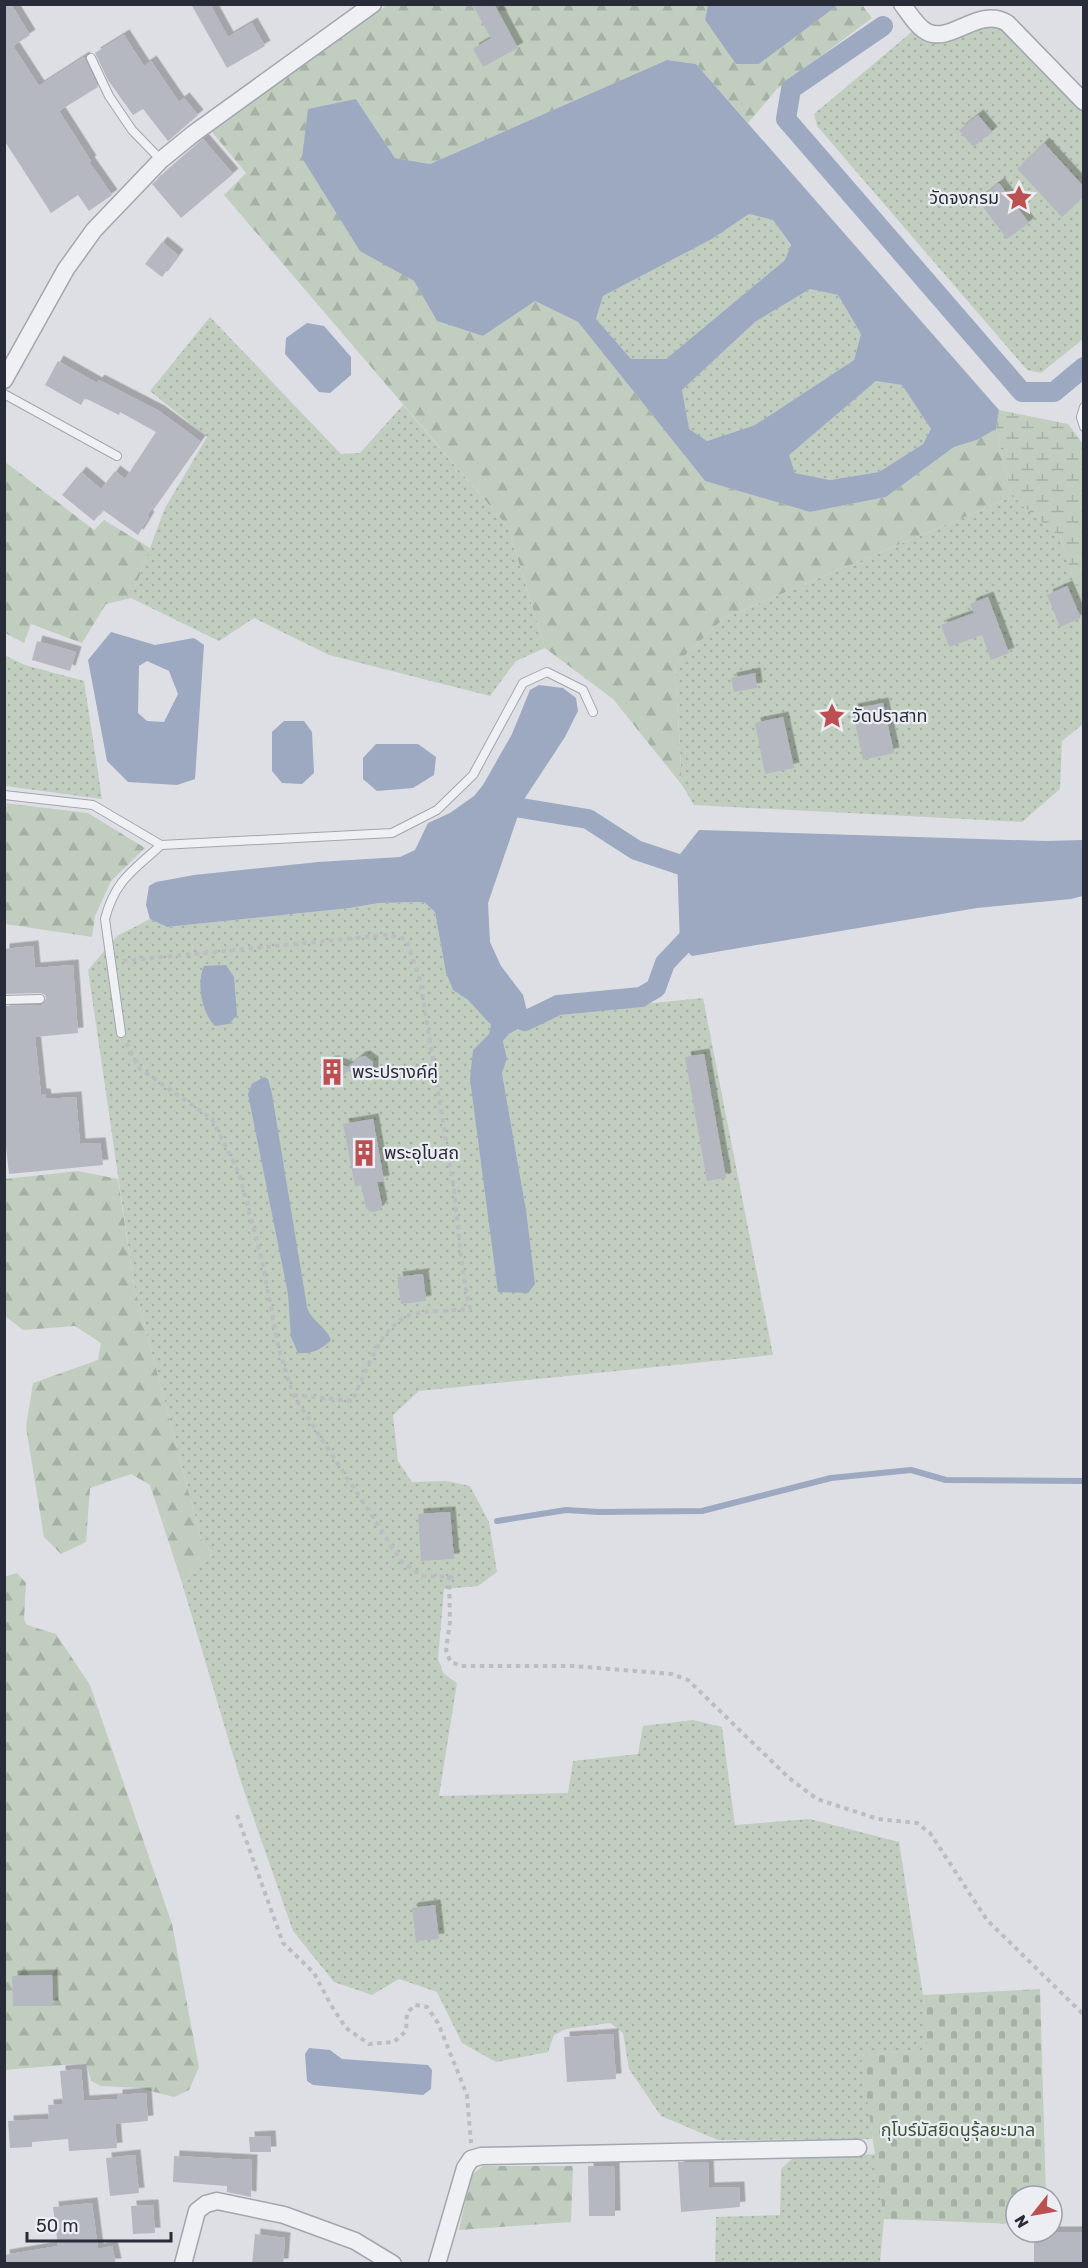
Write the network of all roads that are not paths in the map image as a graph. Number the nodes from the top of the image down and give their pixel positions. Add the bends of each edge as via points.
1 (373, 4) edge
2 (902, 4) edge
3 (91, 58) dead end
4 (1083, 102) edge
5 (161, 160) junction
6 (6, 373) edge
7 (4, 394) edge
8 (1083, 407) edge
9 (1083, 427) edge
10 (117, 456) dead end
11 (592, 712) dead end
12 (4, 795) edge
13 (161, 845) junction
14 (40, 999) dead end
15 (4, 1000) edge
16 (121, 1033) road end
17 (858, 2148) dead end
18 (183, 2264) edge
19 (393, 2264) edge
20 (437, 2264) edge

1 - 5 street
2 - 4 street via 924,31 933,34 998,18
3 - 5 lane via 109,96 132,130
5 - 6 street via 94,230 66,269
7 - 10 lane
8 - 9 lane
11 - 13 lane via 583,690 547,672 523,682 473,775 437,810 392,833
12 - 13 lane via 93,805
13 - 16 lane via 119,884 105,919
14 - 15 lane
17 - 20 street via 481,2156 471,2159 465,2168
18 - 19 street via 197,2211 217,2201 284,2215 355,2241

